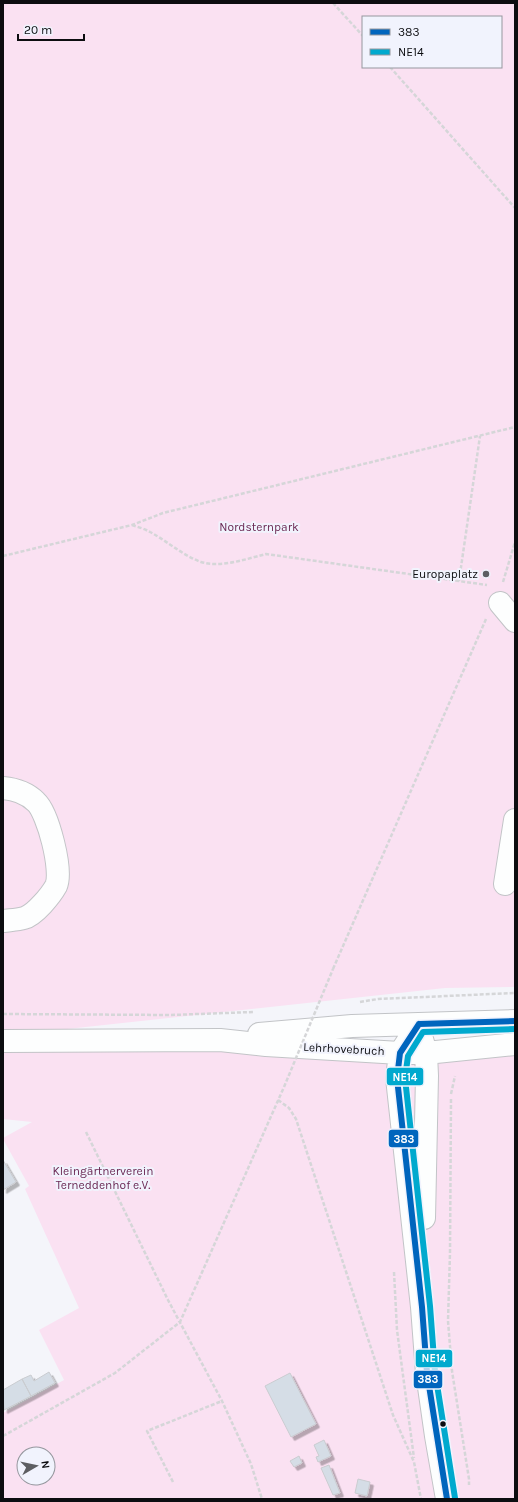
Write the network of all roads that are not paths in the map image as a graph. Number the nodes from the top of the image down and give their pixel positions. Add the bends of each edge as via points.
1 (500, 603) road end
2 (515, 621) edge
3 (3, 788) edge
4 (515, 820) edge
5 (505, 884) dead end
6 (3, 921) edge
7 (515, 1021) edge
8 (419, 1024) junction
9 (220, 1040) junction
10 (3, 1041) edge
11 (515, 1044) edge
12 (400, 1053) junction
13 (426, 1053) junction
14 (422, 1307) junction
15 (447, 1499) edge

1 - 2 street
3 - 6 street via 23,792 37,803 47,820 58,863 56,885 43,904 26,918
4 - 5 street
7 - 8 street, Lehrhovebruch
8 - 9 street, Lehrhovebruch via 344,1026 261,1033
8 - 12 street
8 - 13 street
9 - 10 street, Lehrhovebruch
9 - 12 street, Lehrhovebruch
11 - 13 street, Lehrhovebruch
12 - 13 street, Lehrhovebruch
12 - 14 street via 397,1078
13 - 14 street
14 - 15 street via 427,1373

